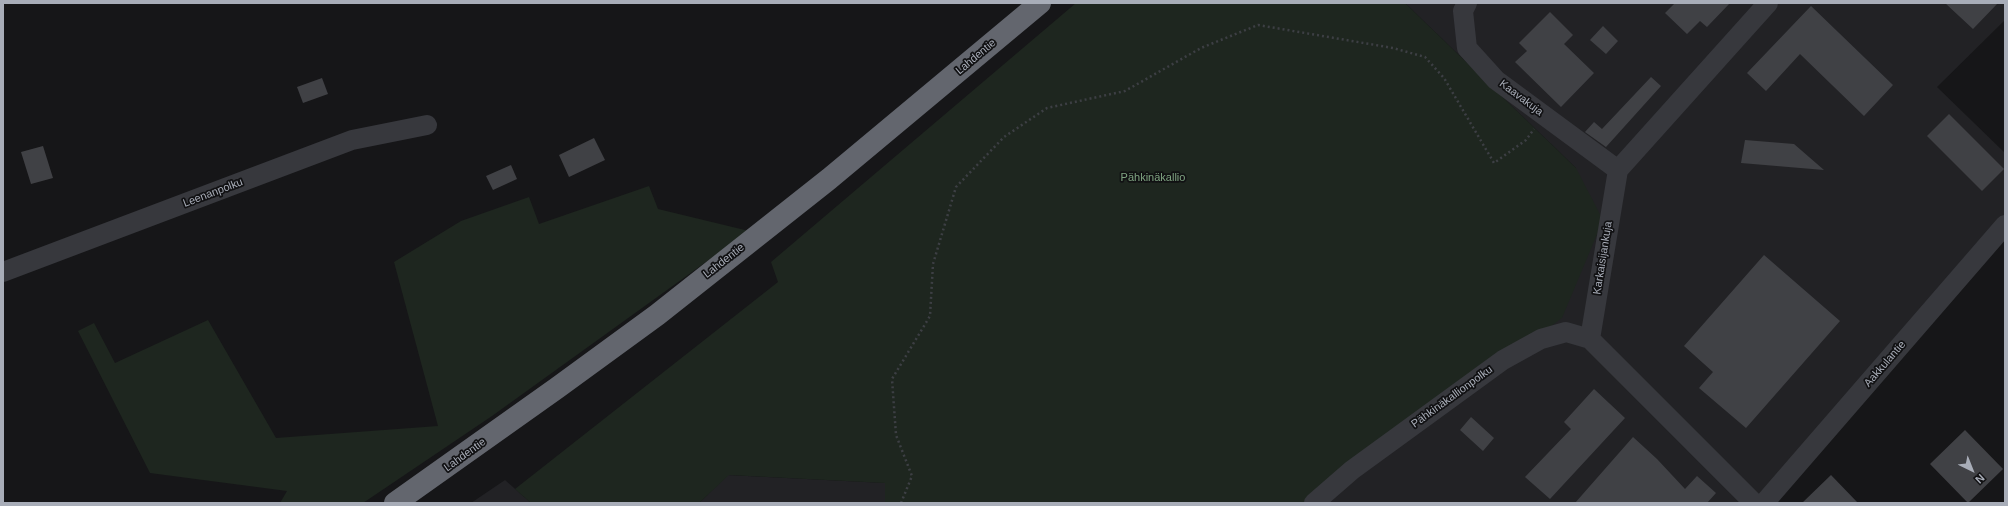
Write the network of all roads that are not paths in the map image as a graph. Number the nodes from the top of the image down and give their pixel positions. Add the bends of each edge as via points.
1 (1040, 3) edge
2 (1467, 3) edge
3 (1768, 3) edge
4 (427, 125) dead end
5 (1618, 170) junction
6 (2005, 225) edge
7 (3, 272) edge
8 (1590, 339) junction
9 (1322, 500) edge
10 (395, 503) edge
11 (1754, 503) edge
12 (1764, 503) edge

1 - 10 highway, Lahdentie via 829,179 657,315
2 - 5 street, Kaavakuja via 1463,11 1467,48 1496,80
3 - 5 street
4 - 7 street, Leenanpolku via 352,140
5 - 8 street, Karkaisijankuja
6 - 12 street, Aakkulantie
8 - 9 street, Pähkinäkallionpolku via 1566,332 1541,339 1503,360 1352,470
8 - 11 street

